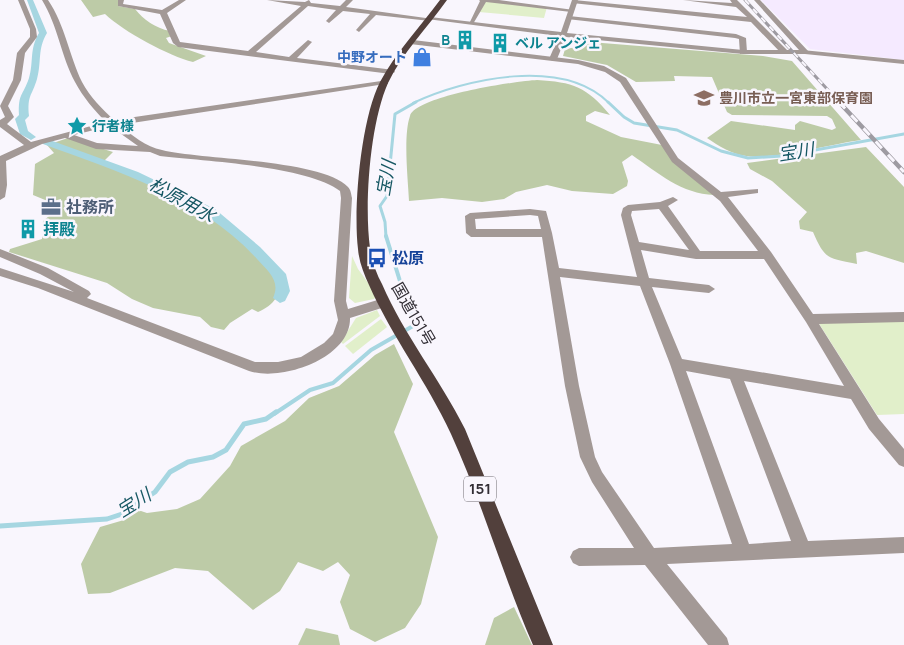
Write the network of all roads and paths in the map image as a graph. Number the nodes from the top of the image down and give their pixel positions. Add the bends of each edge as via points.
1 (21, 0) edge
2 (45, 0) edge
3 (121, 0) edge
4 (183, 0) edge
5 (270, 0) edge
6 (350, 0) edge
7 (444, 0) edge
8 (686, 0) edge
9 (757, 0) edge
10 (483, 1) edge
11 (574, 1) edge
12 (308, 2) edge
13 (516, 2) edge
14 (613, 3) edge
15 (735, 3) edge
16 (342, 8) junction
17 (360, 9) junction
18 (572, 10) junction
19 (163, 12) junction
20 (375, 12) junction
21 (393, 14) junction
22 (569, 18) junction
23 (430, 19) junction
24 (350, 20) dead end
25 (752, 20) junction
26 (329, 21) dead end
27 (608, 22) junction
28 (471, 23) junction
29 (384, 25) dead end
30 (359, 30) dead end
31 (563, 35) junction
32 (604, 39) junction
33 (308, 42) dead end
34 (413, 42) junction
35 (743, 52) junction
36 (785, 52) junction
37 (805, 52) junction
38 (251, 54) junction
39 (291, 59) junction
40 (553, 59) junction
41 (904, 62) edge
42 (391, 72) junction
43 (385, 82) junction
44 (114, 123) junction
45 (1, 124) edge
46 (65, 135) junction
47 (31, 145) junction
48 (149, 150) junction
49 (0, 160) edge
50 (754, 191) dead end
51 (720, 194) junction
52 (0, 197) edge
53 (547, 233) junction
54 (634, 245) junction
55 (0, 253) edge
56 (696, 254) junction
57 (766, 255) junction
58 (0, 272) edge
59 (553, 272) junction
60 (644, 282) junction
61 (709, 289) dead end
62 (384, 303) junction
63 (91, 304) junction
64 (344, 315) junction
65 (904, 317) edge
66 (810, 319) junction
67 (677, 364) junction
68 (735, 375) junction
69 (855, 394) junction
70 (904, 460) edge
71 (904, 545) edge
72 (802, 548) junction
73 (743, 551) junction
74 (579, 557) dead end
75 (650, 557) junction
76 (543, 645) edge
77 (720, 645) edge

1 - 45 street via 34,37 21,53 16,80 4,106 10,117
2 - 44 street via 81,87
3 - 19 street via 120,6
4 - 19 street
5 - 12 street
6 - 16 street
7 - 23 highway, 国道151号 / 151
8 - 15 street
9 - 37 street
10 - 13 street
10 - 28 street
11 - 14 street
11 - 18 street
12 - 16 street
12 - 38 street
13 - 18 street
14 - 25 street
15 - 25 street
16 - 17 street
16 - 26 street
17 - 20 street
17 - 24 street
18 - 22 street
19 - 38 street via 177,43 181,45
20 - 21 street
20 - 30 street
21 - 23 street
21 - 29 street
22 - 27 street
22 - 31 street
23 - 28 street
23 - 34 highway, 国道151号 / 151
25 - 36 street
27 - 32 street
27 - 35 street via 736,36 742,38
28 - 31 street
31 - 32 street
31 - 40 street
32 - 35 street
33 - 39 street
34 - 40 street
34 - 42 highway, 国道151号 / 151
35 - 36 street
36 - 37 street
37 - 41 street
38 - 39 street
39 - 42 street
40 - 51 street via 590,64 617,74 683,167
42 - 43 highway, 国道151号 / 151
43 - 44 street
43 - 62 highway, 国道151号 / 151 via 373,116 362,228 364,250
44 - 46 street
44 - 48 street
45 - 47 street
46 - 47 street
46 - 48 street via 96,146
47 - 49 street
48 - 64 street via 288,170 338,183 344,189 347,206 340,301
49 - 52 street
50 - 51 street
51 - 57 street
53 - 53 street via 542,213 470,216 471,234
53 - 59 street
54 - 56 street
54 - 56 street via 626,215 628,208 667,202
54 - 60 street
55 - 63 street via 38,267 82,292
56 - 57 street
57 - 66 street
58 - 63 street
59 - 60 street
59 - 75 street via 572,386 588,457 597,477
60 - 61 street
60 - 67 street
62 - 64 street
62 - 76 highway, 国道151号 / 151 via 435,386 459,435
63 - 64 street via 266,370 290,367 324,349 339,335
65 - 66 street
66 - 69 street
67 - 68 street
67 - 73 street
68 - 69 street
68 - 72 street
69 - 70 street via 874,424
71 - 72 street
72 - 73 street
73 - 75 street
74 - 75 street
75 - 77 street

